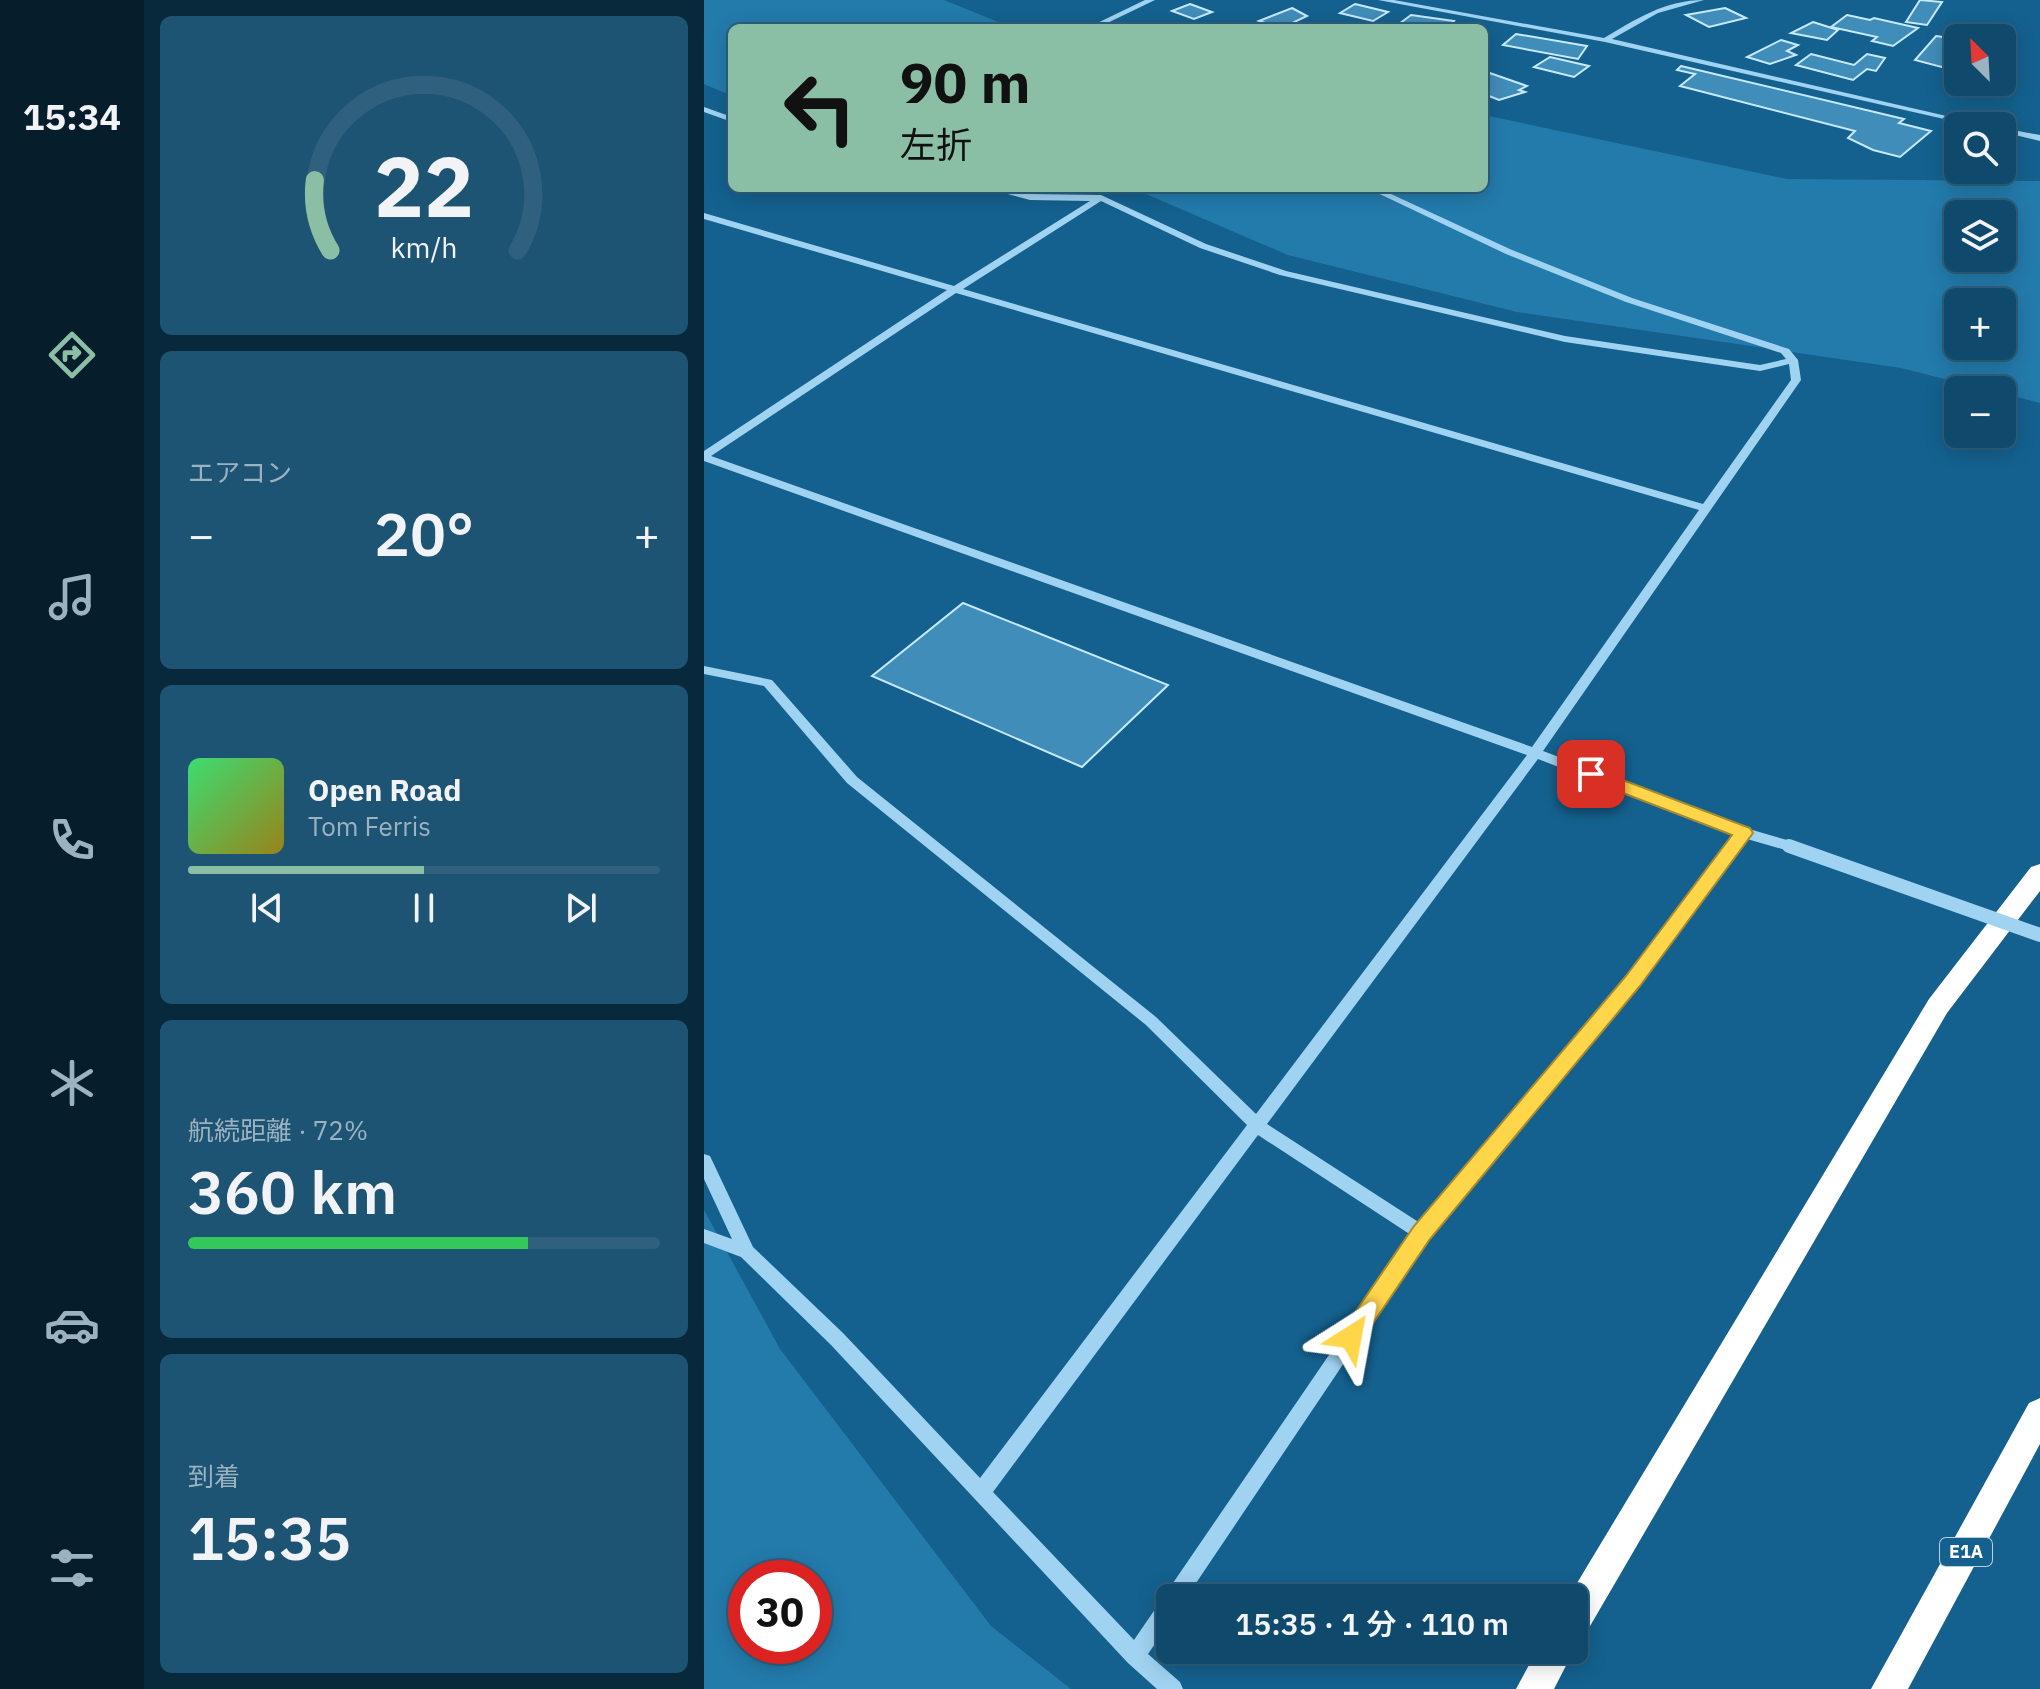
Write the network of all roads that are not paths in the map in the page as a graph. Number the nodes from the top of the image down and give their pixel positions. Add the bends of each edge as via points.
1 (1151, 0) edge
2 (1382, 0) edge
3 (1700, 0) edge
4 (1100, 24) edge
5 (1605, 40) junction
6 (704, 109) edge
7 (1944, 117) edge
8 (728, 118) edge
9 (2016, 133) edge
10 (2040, 138) edge
11 (1007, 192) edge
12 (1380, 192) edge
13 (1101, 198) junction
14 (704, 216) edge
15 (954, 290) junction
16 (1793, 360) junction
17 (704, 457) edge
18 (1707, 509) junction
19 (704, 670) edge
20 (1535, 753) junction
21 (1744, 833) junction
22 (2040, 873) edge
23 (2040, 935) edge
24 (1259, 1127) junction
25 (704, 1161) edge
26 (1422, 1233) junction
27 (704, 1236) edge
28 (747, 1252) junction
29 (2040, 1413) edge
30 (981, 1493) junction
31 (1184, 1584) edge
32 (1588, 1597) edge
33 (1156, 1625) edge
34 (1135, 1656) junction
35 (1549, 1664) edge
36 (1173, 1689) edge
37 (1534, 1689) edge
38 (1889, 1689) edge

1 - 4 street
2 - 5 street
3 - 5 street via 1655,11
5 - 7 street
6 - 8 street
9 - 10 street
11 - 13 street
12 - 16 street via 1522,257 1643,305 1785,351
13 - 15 street
13 - 16 street via 1203,246 1397,302 1565,339 1760,368
14 - 15 street
15 - 17 street
15 - 18 street
16 - 18 street via 1796,380
17 - 20 street
18 - 20 street
19 - 24 street via 768,683 852,780 1151,1021
20 - 21 street
20 - 24 street
21 - 23 street, bridge
21 - 26 street via 1633,981
22 - 32 highway via 1938,1006
24 - 26 street
24 - 30 street
25 - 28 street
26 - 31 street
27 - 28 street
28 - 30 street
29 - 38 highway, E1A
30 - 34 street
33 - 34 street
34 - 36 street
35 - 37 highway

